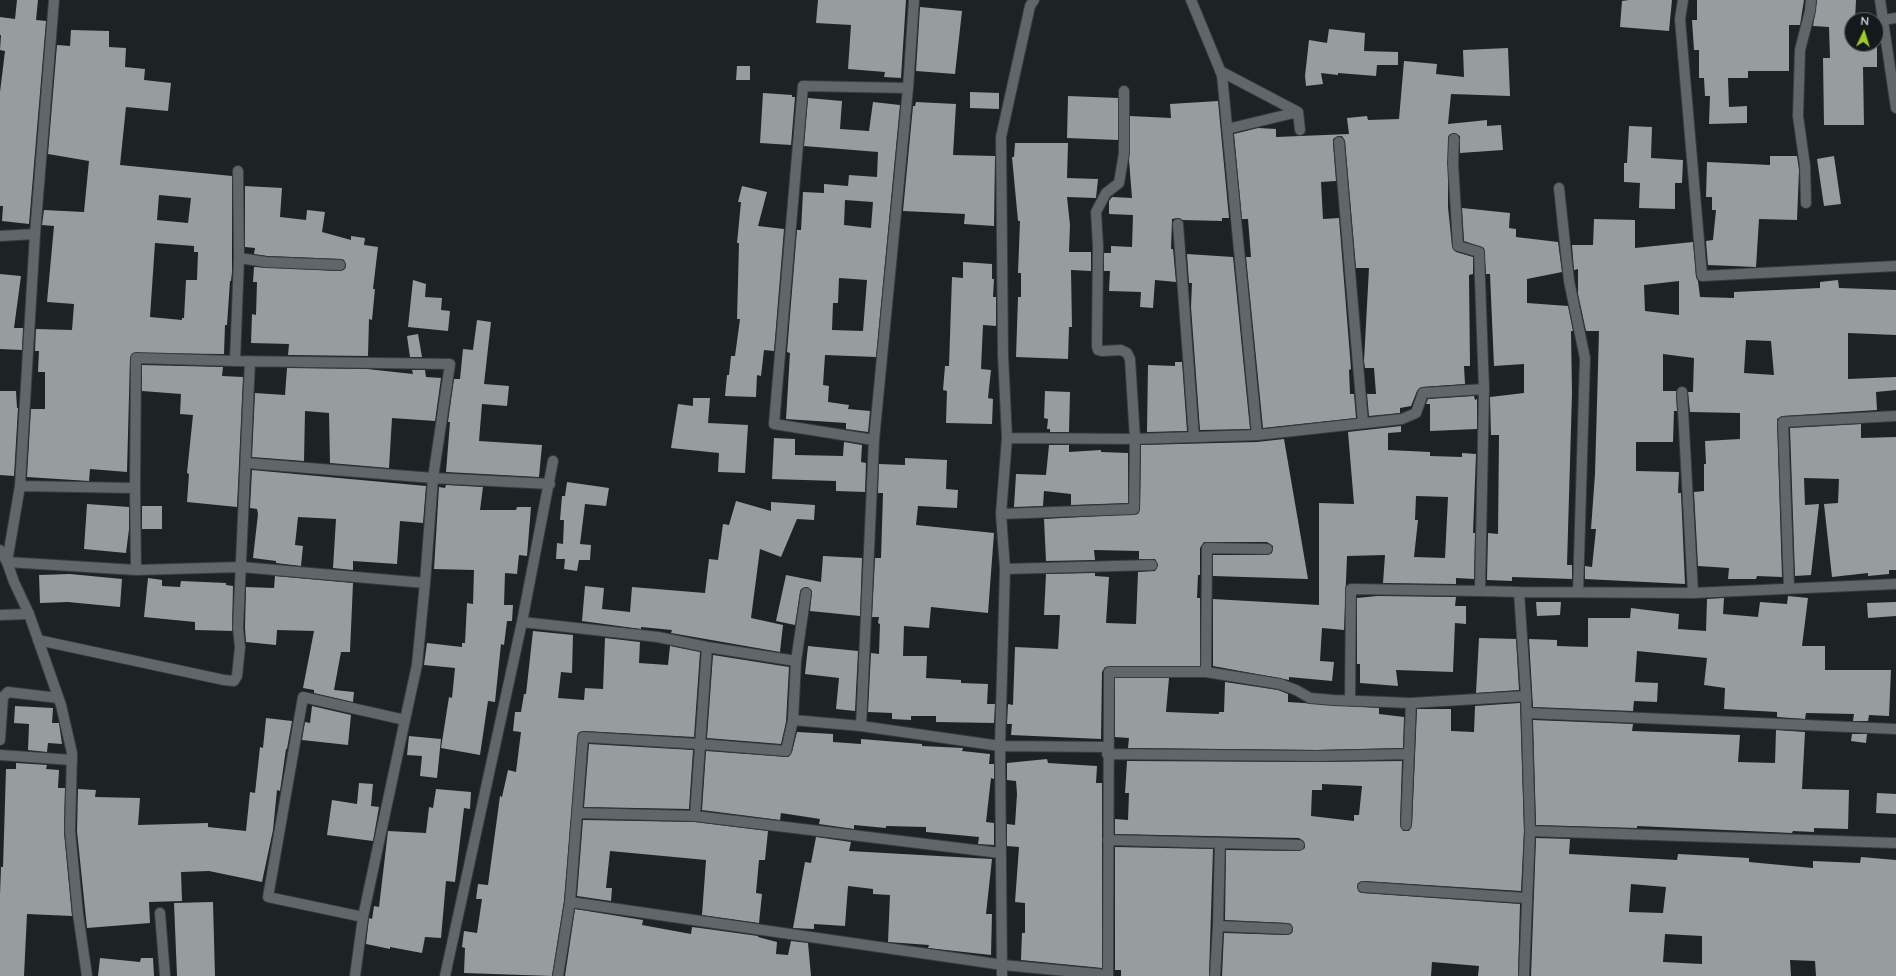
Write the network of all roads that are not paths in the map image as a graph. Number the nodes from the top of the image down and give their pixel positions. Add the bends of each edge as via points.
1 (54, 0) edge
2 (914, 0) edge
3 (1034, 0) edge
4 (1191, 0) edge
5 (1683, 0) edge
6 (1811, 0) edge
7 (1880, 0) edge
8 (1882, 12) edge
9 (1896, 18) edge
10 (1884, 20) edge
11 (1884, 27) edge
12 (1220, 71) junction
13 (908, 88) junction
14 (1124, 91) dead end
15 (1896, 108) edge
16 (1298, 112) junction
17 (1227, 129) junction
18 (1300, 130) dead end
19 (1454, 139) dead end
20 (1339, 142) dead end
21 (238, 171) dead end
22 (1559, 188) dead end
23 (1806, 203) dead end
24 (1178, 224) dead end
25 (35, 234) junction
26 (0, 236) edge
27 (239, 258) junction
28 (340, 265) dead end
29 (1896, 266) edge
30 (235, 361) junction
31 (250, 361) junction
32 (1484, 389) junction
33 (1682, 392) dead end
34 (1896, 416) edge
35 (1363, 423) junction
36 (1256, 435) junction
37 (1194, 437) junction
38 (1007, 438) junction
39 (1135, 439) junction
40 (874, 440) junction
41 (553, 461) dead end
42 (246, 463) junction
43 (433, 478) junction
44 (550, 484) junction
45 (20, 486) junction
46 (135, 488) junction
47 (1001, 514) junction
48 (1267, 549) dead end
49 (0, 550) edge
50 (7, 562) junction
51 (1152, 565) dead end
52 (242, 567) junction
53 (1005, 569) junction
54 (136, 570) junction
55 (425, 583) junction
56 (1896, 584) edge
57 (1789, 588) junction
58 (1480, 591) junction
59 (1519, 592) junction
60 (1578, 592) junction
61 (806, 593) dead end
62 (1693, 593) junction
63 (29, 614) junction
64 (0, 615) edge
65 (522, 622) junction
66 (38, 640) junction
67 (707, 647) junction
68 (796, 661) junction
69 (1206, 672) junction
70 (1526, 696) junction
71 (58, 698) junction
72 (1350, 701) junction
73 (1411, 703) junction
74 (1527, 713) junction
75 (405, 720) junction
76 (793, 720) junction
77 (861, 726) junction
78 (1896, 729) edge
79 (0, 740) edge
80 (700, 744) junction
81 (1000, 746) junction
82 (1108, 751) junction
83 (1409, 754) junction
84 (0, 755) edge
85 (72, 760) junction
86 (577, 813) junction
87 (695, 816) junction
88 (1406, 825) dead end
89 (1530, 831) junction
90 (1108, 840) junction
91 (1220, 843) junction
92 (1896, 843) edge
93 (1299, 845) dead end
94 (1000, 853) junction
95 (1363, 887) dead end
96 (1526, 898) junction
97 (570, 902) junction
98 (160, 913) dead end
99 (363, 917) junction
100 (1218, 926) junction
101 (1287, 929) dead end
102 (1003, 965) junction
103 (87, 976) edge
104 (166, 976) edge
105 (355, 976) edge
106 (445, 976) edge
107 (558, 976) edge
108 (1002, 976) edge
109 (1108, 976) edge
110 (1215, 976) edge
111 (1524, 976) edge

1 - 25 street
2 - 13 street
3 - 38 street via 1030,6 1001,137 1003,356
4 - 12 street
5 - 29 street via 1680,19 1702,276
6 - 23 street via 1800,50 1798,116 1805,166
7 - 8 street
9 - 10 street
11 - 15 street
12 - 16 street
12 - 17 street
13 - 40 street
13 - 40 street via 803,86 774,424
14 - 39 street via 1124,153 1119,183 1106,193 1096,212 1097,346 1098,350 1102,351 1121,350 1130,359
16 - 17 street
16 - 18 street
17 - 36 street
19 - 32 street via 1458,246 1479,252
20 - 35 street
21 - 27 street
22 - 60 street via 1569,281 1585,358
24 - 37 street
25 - 26 street
25 - 45 street
27 - 28 street via 266,262
27 - 30 street
30 - 31 street
30 - 46 street via 136,358
31 - 42 street
31 - 43 street via 450,364
32 - 35 street via 1423,393 1416,413 1402,418
32 - 58 street
33 - 62 street
34 - 57 street via 1783,422
35 - 36 street
36 - 37 street
37 - 39 street
38 - 39 street
38 - 47 street
39 - 47 street via 1134,509
40 - 77 street
41 - 44 street
42 - 43 street
42 - 52 street
43 - 44 street
43 - 55 street
44 - 65 street
45 - 46 street
45 - 50 street
46 - 54 street
47 - 53 street
48 - 69 street via 1207,548
49 - 50 street
50 - 54 street
50 - 63 street
51 - 53 street
52 - 54 street
52 - 55 street
52 - 66 street via 238,628 240,647 237,676 234,681
53 - 81 street
55 - 75 street via 417,665
56 - 57 street
57 - 62 street
58 - 59 street
58 - 72 street via 1351,589
59 - 60 street
59 - 70 street
60 - 62 street
61 - 68 street
63 - 64 street
63 - 66 street
65 - 67 street via 658,636
65 - 106 street
66 - 71 street
67 - 68 street
67 - 80 street
68 - 76 street
69 - 72 street via 1280,684 1310,698
69 - 82 street via 1109,672
70 - 73 street
70 - 74 street
71 - 79 street via 8,692 3,697
71 - 85 street
72 - 73 street
73 - 83 street
74 - 78 street
74 - 89 street
75 - 99 street
75 - 99 street via 303,697 268,897
76 - 77 street
76 - 80 street via 786,751
77 - 81 street
80 - 86 street via 584,737
80 - 87 street
81 - 82 street
81 - 94 street
82 - 83 street via 1317,756
82 - 90 street
83 - 88 street
84 - 85 street
85 - 103 street via 70,831
86 - 87 street
86 - 97 street
87 - 94 street
89 - 92 street
89 - 96 street
90 - 91 street
90 - 109 street
91 - 93 street
91 - 100 street
94 - 102 street
95 - 96 street
96 - 111 street
97 - 102 street
97 - 107 street
98 - 104 street
99 - 105 street
100 - 101 street
100 - 110 street
102 - 108 street
102 - 109 street

